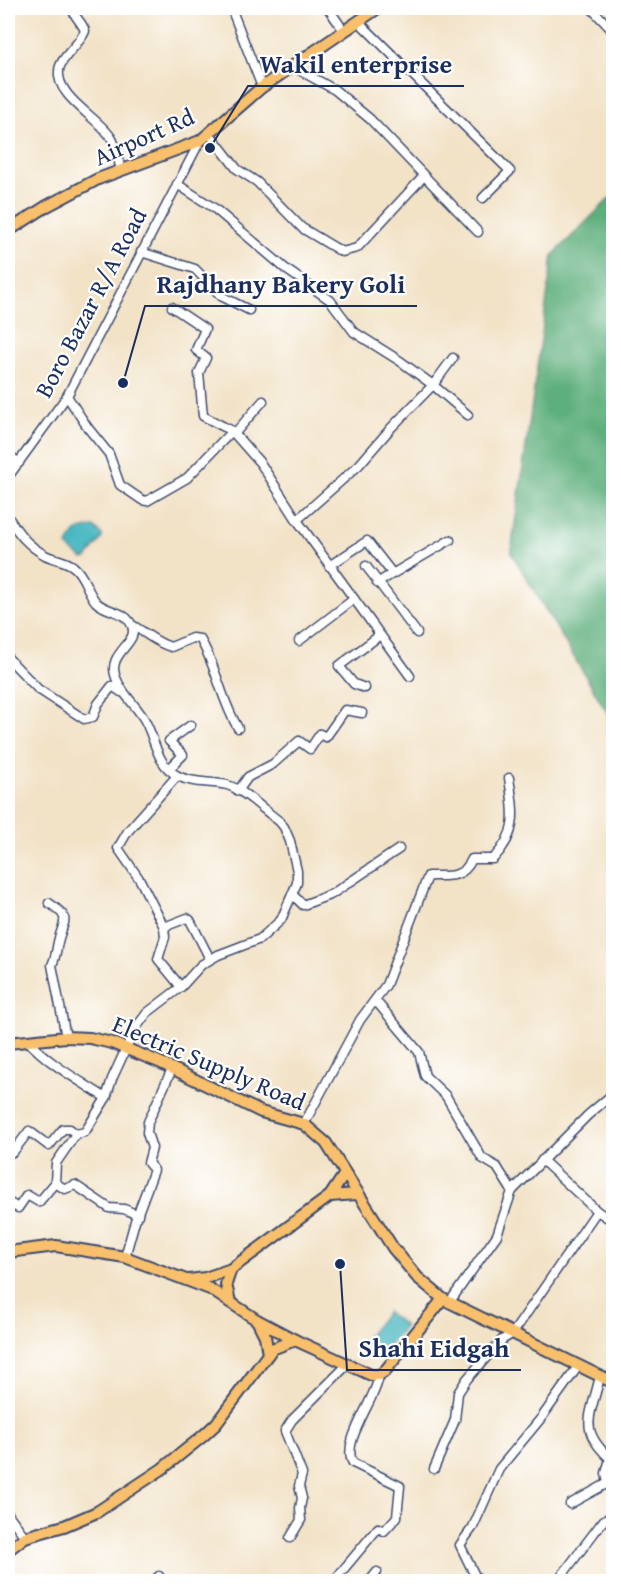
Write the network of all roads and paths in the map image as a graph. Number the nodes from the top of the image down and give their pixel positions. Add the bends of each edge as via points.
1 (72, 8) edge
2 (231, 8) edge
3 (328, 8) edge
4 (378, 8) edge
5 (591, 8) edge
6 (358, 21) junction
7 (344, 31) junction
8 (614, 32) edge
9 (292, 66) junction
10 (262, 87) junction
11 (209, 133) junction
12 (200, 141) junction
13 (121, 170) junction
14 (423, 177) junction
15 (177, 184) junction
16 (483, 198) dead end
17 (8, 231) edge
18 (478, 232) dead end
19 (141, 252) junction
20 (172, 307) dead end
21 (249, 310) dead end
22 (453, 358) dead end
23 (433, 385) junction
24 (67, 396) junction
25 (263, 401) dead end
26 (468, 415) dead end
27 (233, 432) junction
28 (8, 454) edge
29 (19, 463) junction
30 (8, 477) edge
31 (8, 517) edge
32 (297, 520) junction
33 (450, 540) dead end
34 (329, 566) junction
35 (366, 566) dead end
36 (392, 573) junction
37 (377, 583) junction
38 (354, 599) junction
39 (132, 625) junction
40 (417, 633) dead end
41 (379, 634) junction
42 (298, 641) dead end
43 (8, 658) edge
44 (410, 676) dead end
45 (365, 688) dead end
46 (122, 692) junction
47 (362, 713) dead end
48 (191, 725) dead end
49 (238, 728) dead end
50 (169, 769) junction
51 (177, 776) junction
52 (508, 778) dead end
53 (237, 791) junction
54 (399, 849) dead end
55 (293, 895) junction
56 (49, 903) dead end
57 (164, 927) junction
58 (210, 960) junction
59 (181, 987) junction
60 (375, 1000) junction
61 (66, 1037) junction
62 (28, 1041) junction
63 (8, 1043) edge
64 (126, 1049) junction
65 (172, 1069) junction
66 (614, 1093) edge
67 (106, 1098) junction
68 (304, 1124) junction
69 (76, 1134) junction
70 (8, 1152) edge
71 (543, 1160) junction
72 (345, 1175) junction
73 (55, 1184) junction
74 (512, 1191) junction
75 (357, 1194) junction
76 (330, 1196) junction
77 (8, 1202) edge
78 (597, 1211) junction
79 (138, 1215) junction
80 (613, 1221) edge
81 (8, 1252) edge
82 (125, 1257) junction
83 (231, 1269) junction
84 (189, 1280) junction
85 (446, 1301) junction
86 (230, 1302) junction
87 (257, 1320) junction
88 (513, 1333) junction
89 (295, 1340) junction
90 (268, 1354) junction
91 (348, 1364) junction
92 (579, 1365) junction
93 (379, 1376) junction
94 (600, 1376) junction
95 (614, 1383) edge
96 (612, 1460) edge
97 (434, 1469) dead end
98 (611, 1485) edge
99 (570, 1504) dead end
100 (8, 1514) edge
101 (614, 1516) edge
102 (25, 1537) junction
103 (290, 1538) dead end
104 (8, 1550) edge
105 (377, 1572) dead end
106 (333, 1581) edge
107 (369, 1581) edge
108 (478, 1581) edge
109 (558, 1581) edge

1 - 13 street via 85,32 60,66 60,78 79,106 112,138
2 - 10 street
3 - 7 street
4 - 6 main road, Airport Rd
5 - 8 street
6 - 7 main road, Airport Rd
6 - 16 street via 510,171
7 - 9 main road, Airport Rd
9 - 10 main road, Airport Rd
9 - 14 street via 335,90 370,119
10 - 11 main road, Airport Rd
11 - 12 main road, Airport Rd
11 - 14 street via 237,169 256,182 302,228 342,252 357,248
12 - 13 main road, Airport Rd
12 - 15 street, Boro Bazar R/A Road
13 - 17 main road, Airport Rd via 47,206
14 - 18 street
15 - 19 street, Boro Bazar R/A Road
15 - 23 street via 214,208 287,270 330,300 354,332
19 - 21 street via 195,268 221,296
19 - 24 street, Boro Bazar R/A Road
20 - 27 street via 205,329 196,350 206,358 199,373 203,416
22 - 23 street
23 - 26 street
23 - 32 street via 359,465
24 - 27 street via 109,454 120,484 142,500 147,501 187,478
24 - 29 street, Boro Bazar R/A Road
25 - 27 street
27 - 32 street via 261,464
28 - 29 street
29 - 30 street, Boro Bazar R/A Road
31 - 39 street via 22,539 46,555 68,562 96,601 115,610
32 - 34 street
33 - 36 street
34 - 36 street via 367,541
34 - 38 street
35 - 37 street
36 - 37 street
37 - 40 street
38 - 41 street
38 - 42 street
39 - 46 street via 133,636 112,669
39 - 49 street via 171,647 192,638 200,639
41 - 44 street
41 - 45 street via 339,666 354,684
43 - 46 street via 38,689 84,719 93,717 112,686
46 - 50 street via 135,704 155,749
47 - 53 street via 345,710 326,737 321,734 310,749 298,741 273,764 248,777
48 - 50 street via 169,741 183,755
50 - 51 street
51 - 53 street via 228,785
51 - 57 street via 128,831 118,848
52 - 60 street via 514,817 505,847 493,859 472,859 468,869 454,876 429,876 386,985
53 - 55 street via 284,827 297,871
54 - 55 street via 332,894 303,905
55 - 58 street via 281,920 260,939
56 - 61 street via 64,914 66,921 52,965
57 - 58 street via 190,920
57 - 59 street via 158,959
58 - 59 street
59 - 64 street via 147,1013
60 - 68 street via 360,1020
60 - 74 street via 419,1052 426,1076 446,1096 482,1158 497,1167
61 - 62 main road, Electric Supply Road
61 - 64 main road, Electric Supply Road via 90,1038
62 - 63 main road, Electric Supply Road
62 - 67 street via 46,1059
64 - 65 main road, Electric Supply Road
64 - 67 street
65 - 68 main road, Electric Supply Road via 261,1112
65 - 79 street via 148,1122 152,1148 148,1163 154,1170
66 - 71 street
67 - 69 street via 85,1132
68 - 72 main road, Electric Supply Road via 326,1143
69 - 70 street via 63,1129 49,1146 29,1131 14,1152
69 - 73 street via 56,1163
71 - 74 street
71 - 78 street
72 - 75 main road, Electric Supply Road
72 - 76 main road
73 - 77 street via 39,1202 27,1195 18,1208
73 - 79 street via 65,1189 75,1185 109,1208
74 - 85 street via 497,1235
75 - 76 main road
75 - 85 main road, Electric Supply Road via 417,1277
76 - 83 main road
78 - 80 street
78 - 88 street
79 - 82 street
81 - 82 main road via 56,1246
82 - 84 main road
83 - 84 main road
83 - 86 main road via 226,1284
84 - 86 main road
85 - 88 main road, Electric Supply Road
85 - 93 main road
86 - 87 main road
87 - 89 main road
87 - 90 main road
88 - 92 main road, Electric Supply Road
88 - 97 street via 467,1378 458,1393 455,1420
89 - 90 main road
89 - 91 main road
90 - 102 main road via 216,1424 162,1469 97,1512
91 - 93 main road
91 - 103 street via 285,1431 302,1474 302,1520
92 - 94 main road, Electric Supply Road
92 - 108 street via 499,1469 460,1545
93 - 106 street via 350,1454 353,1463 400,1486 397,1517 384,1532 378,1528
94 - 95 main road, Electric Supply Road
94 - 96 street via 587,1425 590,1435
96 - 98 street via 606,1473
98 - 99 street
100 - 102 street
101 - 109 street via 604,1520
102 - 104 main road
105 - 107 street

